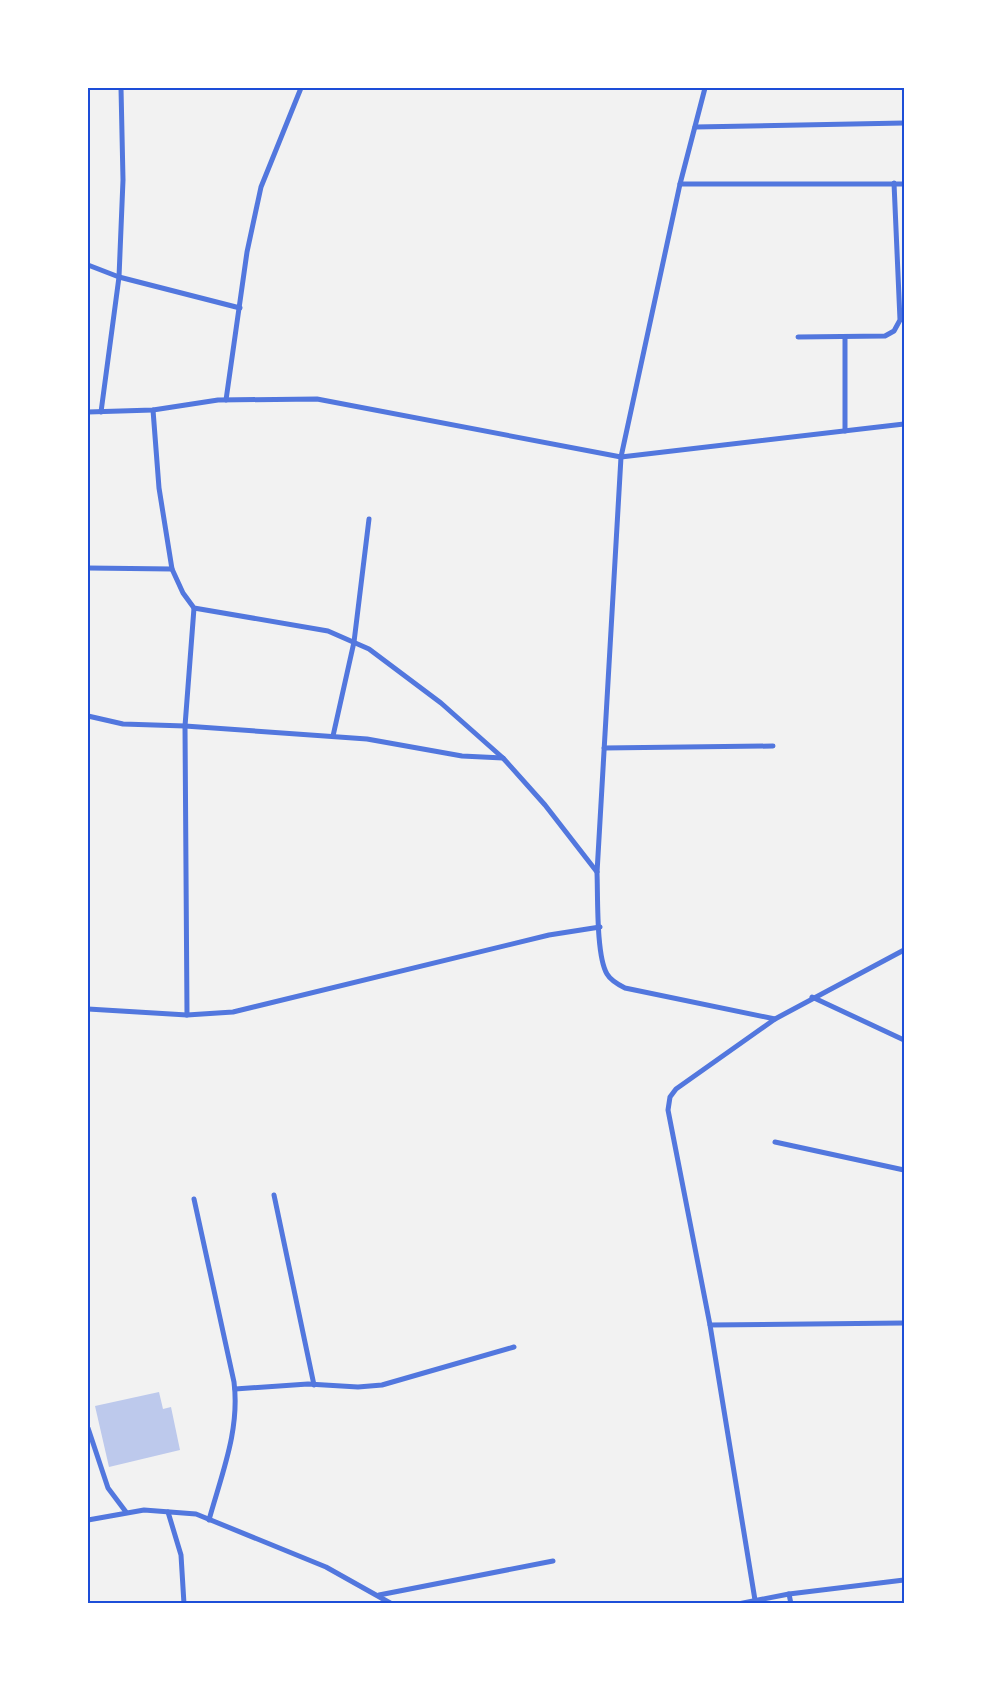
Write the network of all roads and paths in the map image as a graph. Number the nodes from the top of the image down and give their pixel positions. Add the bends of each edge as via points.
1 (121, 88) edge
2 (301, 88) edge
3 (706, 88) edge
4 (904, 123) edge
5 (695, 127) junction
6 (894, 183) junction
7 (680, 184) junction
8 (904, 184) edge
9 (88, 265) edge
10 (119, 278) junction
11 (240, 308) junction
12 (798, 337) dead end
13 (845, 338) junction
14 (226, 400) junction
15 (153, 410) junction
16 (88, 412) edge
17 (101, 412) junction
18 (904, 424) edge
19 (845, 431) junction
20 (620, 457) junction
21 (369, 520) dead end
22 (88, 568) edge
23 (172, 569) junction
24 (194, 608) junction
25 (354, 642) junction
26 (88, 716) edge
27 (185, 726) junction
28 (332, 736) junction
29 (773, 746) dead end
30 (604, 748) junction
31 (503, 758) junction
32 (597, 873) junction
33 (600, 927) junction
34 (904, 950) edge
35 (812, 997) junction
36 (88, 1009) edge
37 (187, 1015) junction
38 (775, 1019) junction
39 (904, 1040) edge
40 (775, 1142) dead end
41 (904, 1170) edge
42 (274, 1195) dead end
43 (194, 1199) dead end
44 (904, 1323) edge
45 (710, 1325) junction
46 (514, 1347) dead end
47 (314, 1385) junction
48 (235, 1389) junction
49 (88, 1428) edge
50 (126, 1512) junction
51 (168, 1512) junction
52 (88, 1520) edge
53 (210, 1520) junction
54 (553, 1561) dead end
55 (904, 1580) edge
56 (789, 1594) junction
57 (378, 1595) junction
58 (755, 1600) junction
59 (184, 1604) edge
60 (392, 1604) edge
61 (738, 1604) edge
62 (791, 1604) edge

1 - 10 street via 123,180
2 - 11 street via 261,188 247,252
3 - 5 street
4 - 5 street
5 - 7 street
6 - 7 street
6 - 8 street
6 - 13 street via 900,320 894,331 885,336
7 - 20 street
9 - 10 street
10 - 11 street
10 - 17 street
11 - 14 street
12 - 13 street
13 - 19 street
14 - 15 street
14 - 20 street via 317,399
15 - 17 street
15 - 23 street via 159,488
16 - 17 street
18 - 19 street
19 - 20 street
20 - 30 street
21 - 25 street
22 - 23 street
23 - 24 street
24 - 25 street via 328,631
24 - 27 street
25 - 28 street
25 - 31 street via 369,649 441,703
26 - 27 street via 123,724
27 - 28 street
27 - 37 street
28 - 31 street via 462,756
29 - 30 street
30 - 32 street
31 - 32 street via 545,805
32 - 33 street
33 - 37 street via 548,935 233,1012
33 - 38 street via 607,974 625,988
34 - 35 street
35 - 38 street
35 - 39 street
36 - 37 street
38 - 45 street via 676,1089 670,1097 668,1110
40 - 41 street
42 - 47 street
43 - 48 street
44 - 45 street
45 - 58 street
46 - 47 street via 382,1384 358,1387
47 - 48 street
48 - 53 street via 236,1427
49 - 50 street via 108,1488
50 - 51 street
50 - 52 street
51 - 53 street via 196,1514
51 - 59 street via 182,1555
53 - 57 street via 326,1567
54 - 57 street
55 - 56 street
56 - 58 street
56 - 62 street
57 - 60 street
58 - 61 street

